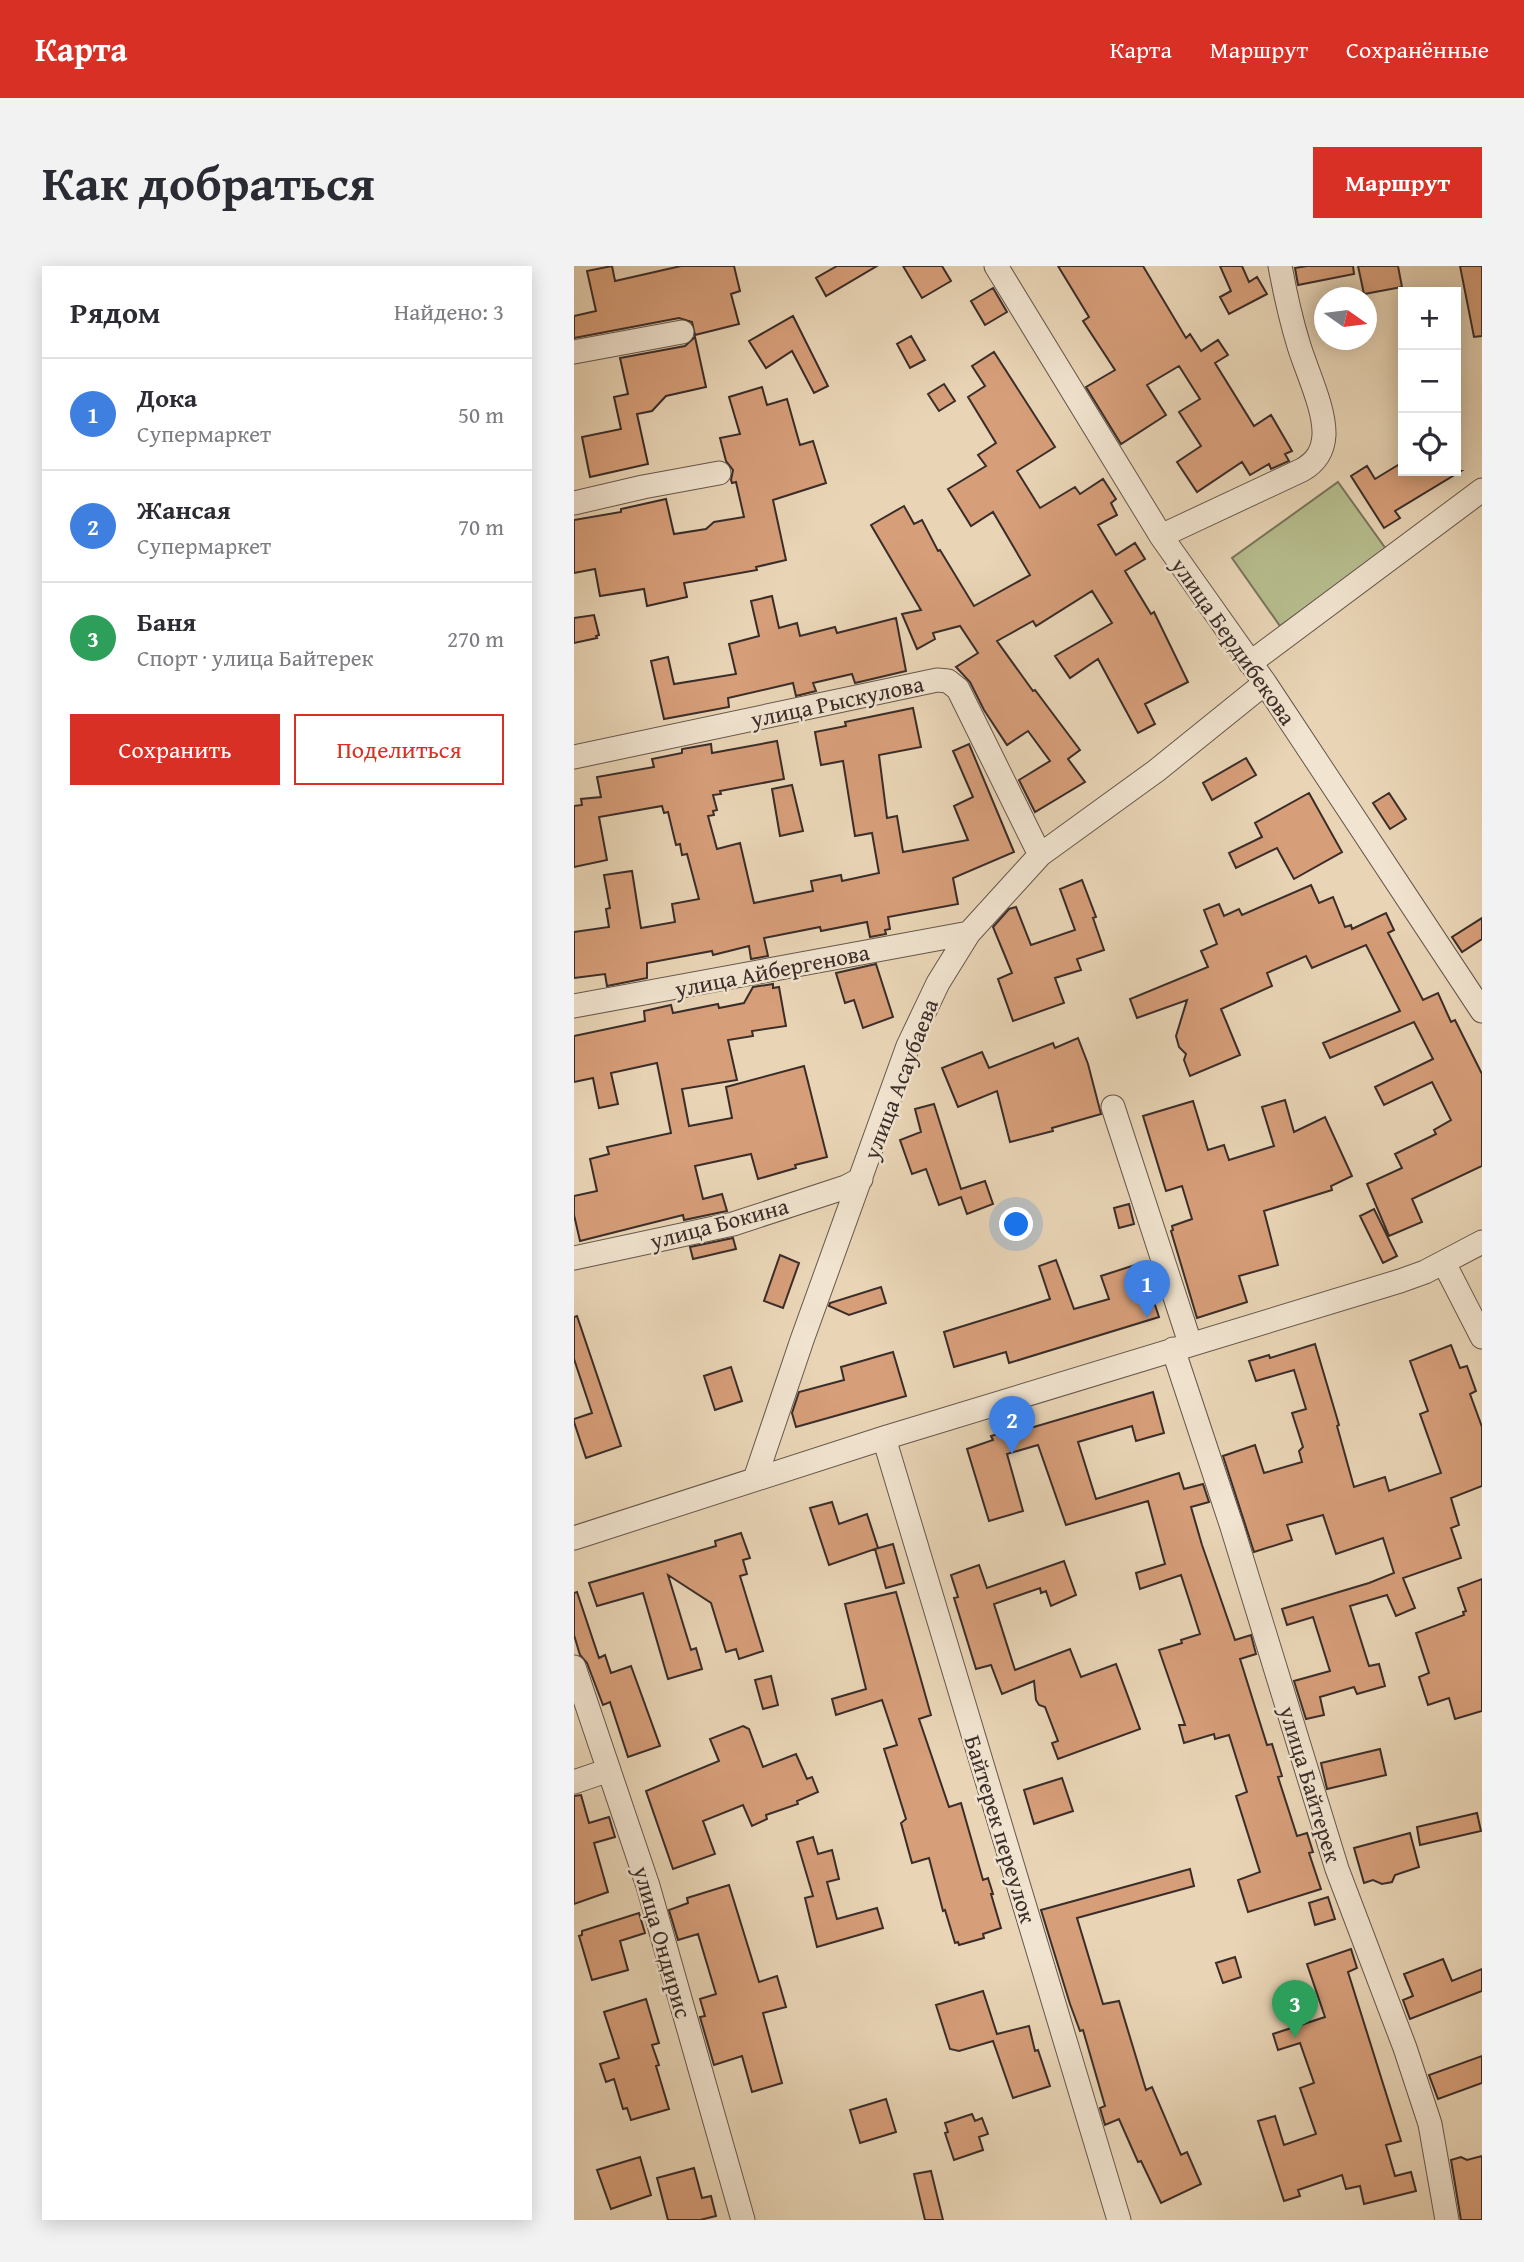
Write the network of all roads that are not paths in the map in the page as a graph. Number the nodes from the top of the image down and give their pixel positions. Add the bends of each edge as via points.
1 (996, 266) edge
2 (1280, 266) edge
3 (682, 332) dead end
4 (574, 352) edge
5 (719, 473) dead end
6 (1482, 490) edge
7 (574, 503) edge
8 (1161, 537) junction
9 (1251, 663) junction
10 (1265, 682) junction
11 (574, 757) edge
12 (1040, 855) junction
13 (969, 933) junction
14 (574, 1006) edge
15 (1482, 1011) edge
16 (1113, 1107) dead end
17 (861, 1179) junction
18 (1482, 1242) edge
19 (574, 1258) edge
20 (1444, 1263) junction
21 (1482, 1337) edge
22 (1181, 1346) junction
23 (884, 1438) junction
24 (755, 1479) junction
25 (574, 1538) edge
26 (574, 1667) edge
27 (609, 1770) junction
28 (574, 1782) edge
29 (743, 2220) edge
30 (1119, 2220) edge
31 (1447, 2220) edge

1 - 8 street, улица Бердибекова
2 - 8 street via 1297,341 1322,418 1324,437 1319,454 1302,470
3 - 4 street
5 - 7 street
6 - 9 street
8 - 9 street, улица Бердибекова
9 - 10 street, улица Бердибекова
10 - 12 street, улица Асаубаева via 1156,771
10 - 15 street, улица Бердибекова
11 - 12 street, улица Рыскулова via 948,681 958,689
12 - 13 street, улица Асаубаева
13 - 14 street, улица Айбергенова
13 - 17 street, улица Асаубаева via 938,983 908,1046
16 - 22 street, улица Байтерек
17 - 19 street, улица Бокина via 733,1224
17 - 24 street, улица Асаубаева
18 - 20 street
20 - 21 street
20 - 22 street via 1400,1281
22 - 23 street
22 - 31 street, улица Байтерек via 1337,1869 1430,2124
23 - 24 street
23 - 30 street, Байтерек переулок
24 - 25 street
26 - 27 street, улица Ондирис
27 - 28 street
27 - 29 street, улица Ондирис via 648,1886

